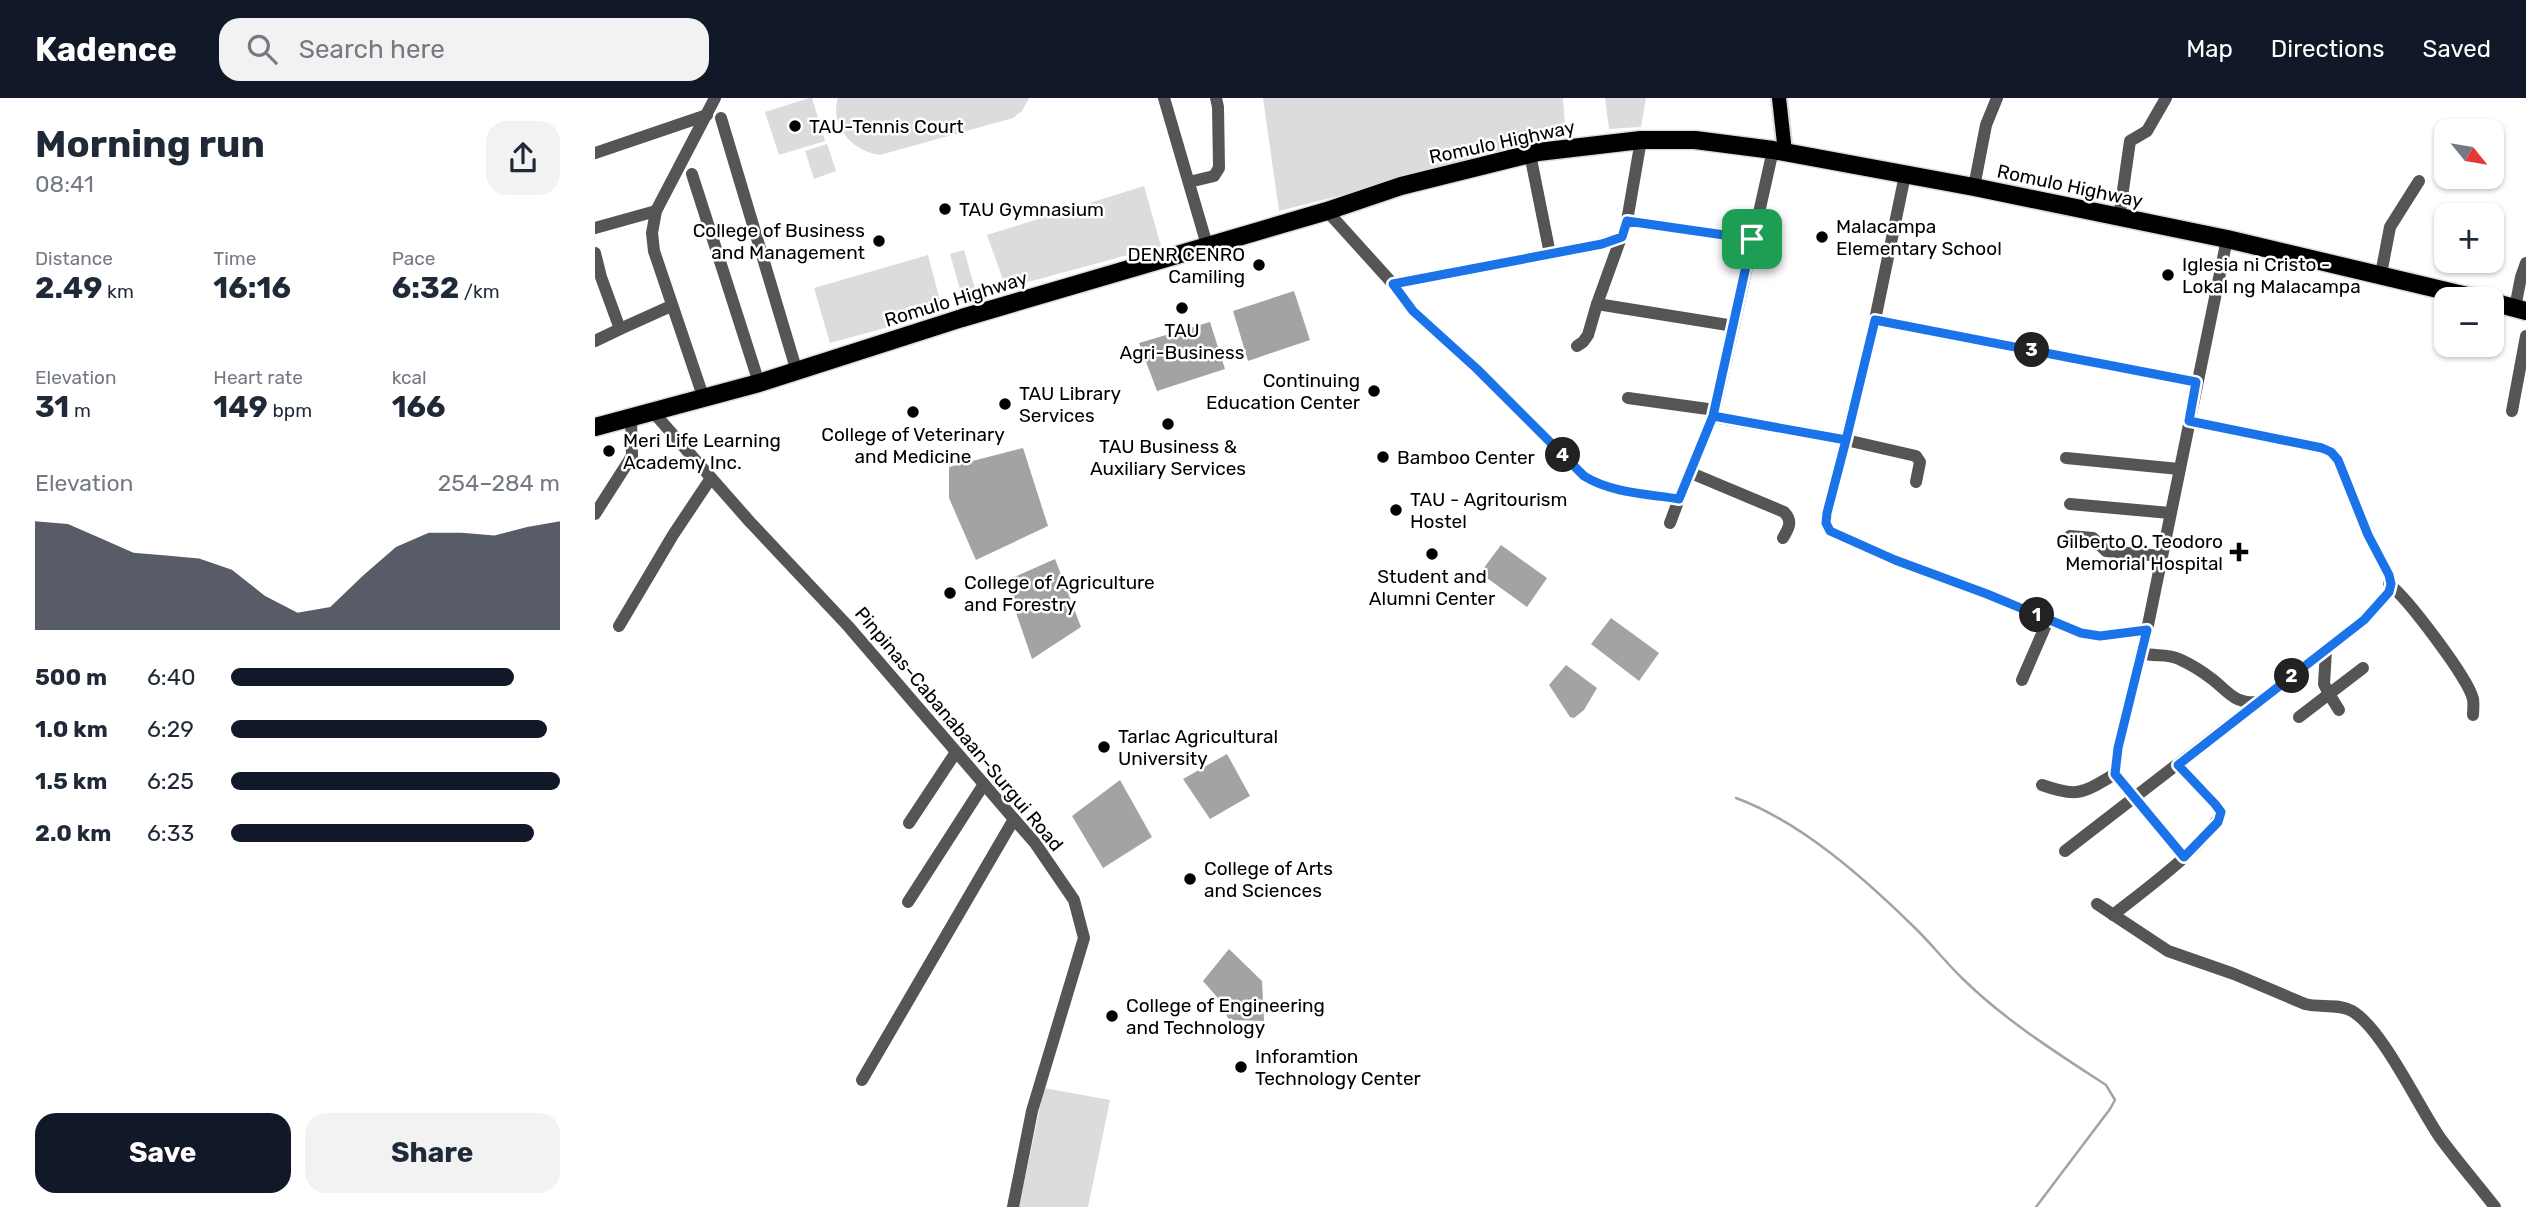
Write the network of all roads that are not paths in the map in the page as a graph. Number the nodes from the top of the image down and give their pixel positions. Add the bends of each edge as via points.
1 (715, 98) edge
2 (1164, 98) edge
3 (1779, 98) edge
4 (1997, 98) edge
5 (2166, 98) edge
6 (1219, 101) edge
7 (707, 115) junction
8 (721, 118) dead end
9 (1641, 140) junction
10 (1779, 151) junction
11 (595, 153) edge
12 (1530, 154) junction
13 (692, 174) dead end
14 (1905, 175) junction
15 (2419, 181) dead end
16 (1189, 182) junction
17 (1974, 187) junction
18 (656, 211) junction
19 (1327, 211) junction
20 (2119, 218) junction
21 (1627, 221) junction
22 (595, 229) edge
23 (1622, 237) junction
24 (1752, 239) junction
25 (2227, 239) junction
26 (1207, 245) junction
27 (595, 253) edge
28 (1550, 254) junction
29 (2526, 263) edge
30 (2381, 274) junction
31 (598, 278) edge
32 (1393, 284) junction
33 (2434, 287) edge
34 (1597, 304) junction
35 (671, 306) junction
36 (2521, 309) edge
37 (1875, 320) junction
38 (1734, 326) junction
39 (620, 329) junction
40 (2526, 336) edge
41 (595, 341) edge
42 (1577, 346) dead end
43 (797, 372) junction
44 (2196, 382) junction
45 (759, 383) junction
46 (1627, 398) dead end
47 (704, 399) junction
48 (2512, 411) dead end
49 (654, 413) junction
50 (1714, 413) junction
51 (631, 418) junction
52 (2189, 421) junction
53 (595, 427) edge
54 (1846, 440) junction
55 (2066, 458) dead end
56 (2179, 468) junction
57 (1691, 473) junction
58 (711, 478) junction
59 (1916, 482) dead end
60 (1679, 499) junction
61 (2070, 504) dead end
62 (2170, 513) junction
63 (595, 514) edge
64 (1670, 523) dead end
65 (2070, 536) dead end
66 (1783, 538) dead end
67 (2161, 556) junction
68 (2391, 584) junction
69 (2048, 620) junction
70 (619, 626) dead end
71 (2147, 630) junction
72 (2326, 650) junction
73 (2142, 653) junction
74 (2363, 668) dead end
75 (2022, 680) dead end
76 (2227, 693) junction
77 (2329, 694) junction
78 (2259, 702) junction
79 (2339, 710) dead end
80 (2473, 715) dead end
81 (2299, 717) dead end
82 (2234, 722) junction
83 (956, 752) junction
84 (2178, 765) junction
85 (2115, 774) junction
86 (983, 783) junction
87 (2042, 785) dead end
88 (2137, 797) junction
89 (1014, 819) junction
90 (909, 823) dead end
91 (2066, 851) dead end
92 (2184, 857) junction
93 (908, 902) dead end
94 (2097, 904) dead end
95 (2113, 915) junction
96 (862, 1080) dead end
97 (1013, 1207) edge
98 (2495, 1207) edge

1 - 7 street
2 - 16 street
3 - 10 main road
4 - 17 street via 1986,125
5 - 20 street via 2147,131 2130,141
6 - 16 street via 1219,168 1214,176
7 - 11 street
7 - 18 street
8 - 43 street
9 - 10 highway, Romulo Highway via 1695,140
9 - 12 highway, Romulo Highway
9 - 21 street
10 - 14 highway, Romulo Highway
10 - 24 street
12 - 19 highway, Romulo Highway via 1401,186
12 - 28 street
13 - 45 street
14 - 17 highway, Romulo Highway
14 - 37 street
15 - 30 street via 2390,226
16 - 26 street
17 - 20 highway, Romulo Highway
18 - 22 street
18 - 35 street via 654,251
19 - 26 highway, Romulo Highway
19 - 32 street
20 - 25 highway, Romulo Highway
21 - 23 street
21 - 24 street
23 - 28 street
23 - 34 street
24 - 38 street
25 - 30 highway, Romulo Highway
25 - 44 street
26 - 43 highway, Romulo Highway via 962,317
27 - 31 street
28 - 32 street
29 - 36 street
30 - 33 highway, Romulo Highway
31 - 39 street
32 - 60 street via 1413,311 1584,476 1612,488
34 - 38 street
34 - 42 street via 1588,335
35 - 39 street
35 - 47 street
37 - 44 street
37 - 54 street
38 - 50 street
39 - 41 street
40 - 48 street
43 - 45 highway, Romulo Highway
44 - 52 street
45 - 47 highway, Romulo Highway
46 - 50 street
47 - 49 highway, Romulo Highway
49 - 51 highway, Romulo Highway
49 - 58 street, Pinpinas-Cabanabaan-Surgui Road
50 - 54 street
50 - 57 street
51 - 53 highway, Romulo Highway
51 - 63 street via 632,456
52 - 56 street
52 - 68 street via 2331,452
54 - 59 street via 1916,456 1920,462
54 - 69 street via 1827,513 1830,531
55 - 56 street
56 - 62 street
57 - 60 street
57 - 66 street via 1784,512 1790,525
58 - 70 street
58 - 83 street, Pinpinas-Cabanabaan-Surgui Road
60 - 64 street
61 - 62 street
62 - 67 street
65 - 67 street via 2093,538 2106,551
67 - 71 street
68 - 72 street via 2372,612
68 - 80 street via 2412,605 2465,682 2473,699
69 - 71 street via 2100,636
69 - 75 street
71 - 73 street
72 - 77 street via 2324,684
72 - 78 street
73 - 76 street via 2181,660
73 - 85 street
74 - 77 street
76 - 78 street via 2245,703
76 - 82 street
77 - 79 street
77 - 81 street
78 - 82 street
82 - 84 street
83 - 86 street, Pinpinas-Cabanabaan-Surgui Road
83 - 90 street
84 - 88 street
84 - 92 street via 2221,812 2218,822
85 - 87 street via 2078,793
85 - 88 street
86 - 89 street, Pinpinas-Cabanabaan-Surgui Road
86 - 93 street
88 - 91 street
88 - 92 street
89 - 96 street
89 - 97 street, Pinpinas-Cabanabaan-Surgui Road via 1074,900 1084,938 1032,1111
92 - 95 street
94 - 95 street
95 - 98 street via 2181,956 2305,1004 2352,1011 2373,1030 2441,1138

